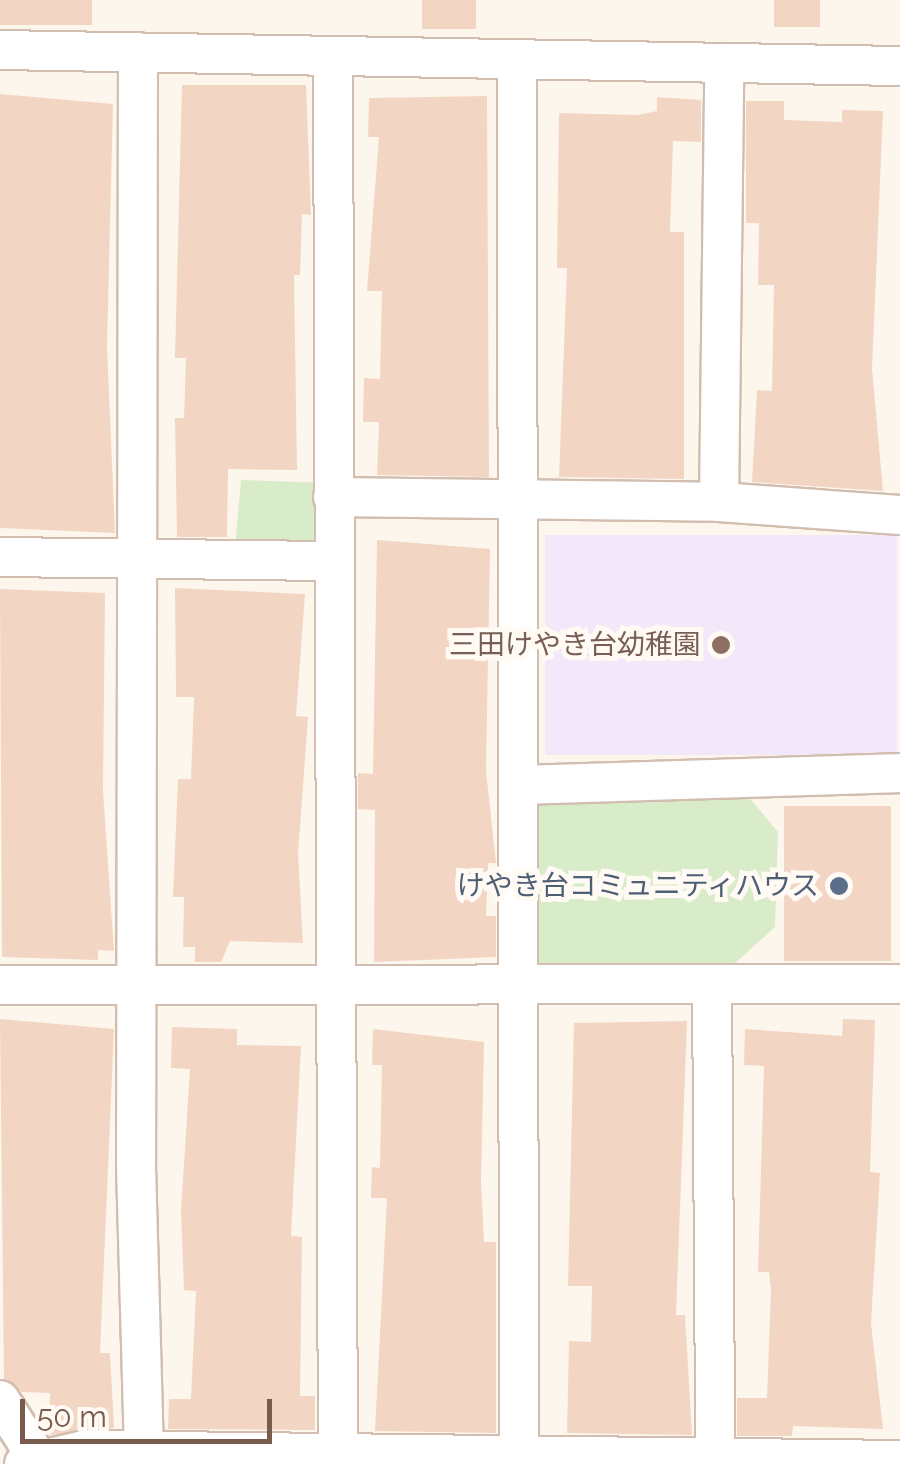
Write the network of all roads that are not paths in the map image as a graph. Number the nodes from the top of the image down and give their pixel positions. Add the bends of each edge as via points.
1 (0, 50) edge
2 (138, 52) junction
3 (334, 56) junction
4 (517, 59) junction
5 (724, 63) junction
6 (900, 66) edge
7 (333, 497) junction
8 (522, 500) junction
9 (719, 502) junction
10 (900, 515) edge
11 (0, 556) edge
12 (138, 559) junction
13 (333, 561) junction
14 (900, 773) edge
15 (524, 784) junction
16 (712, 984) junction
17 (900, 984) edge
18 (136, 985) junction
19 (336, 985) junction
20 (523, 985) junction
21 (0, 986) edge
22 (0, 1400) edge
23 (144, 1451) junction
24 (338, 1459) edge
25 (30, 1460) edge
26 (520, 1460) edge
27 (900, 1460) edge
28 (715, 1461) edge

1 - 2 street
2 - 3 street
2 - 12 street
3 - 4 street
3 - 7 street
4 - 5 street
4 - 8 street
5 - 6 street
5 - 9 street
7 - 8 street
7 - 13 street
8 - 9 street
8 - 15 street
9 - 10 street
11 - 12 street
12 - 13 street
12 - 18 street
13 - 19 street
14 - 15 street
15 - 20 street
16 - 17 street
16 - 20 street
16 - 28 street
18 - 19 street
18 - 21 street
18 - 23 street
19 - 20 street
19 - 24 street
20 - 26 street
22 - 25 street
23 - 24 street
23 - 25 street
24 - 26 street
26 - 28 street
27 - 28 street

